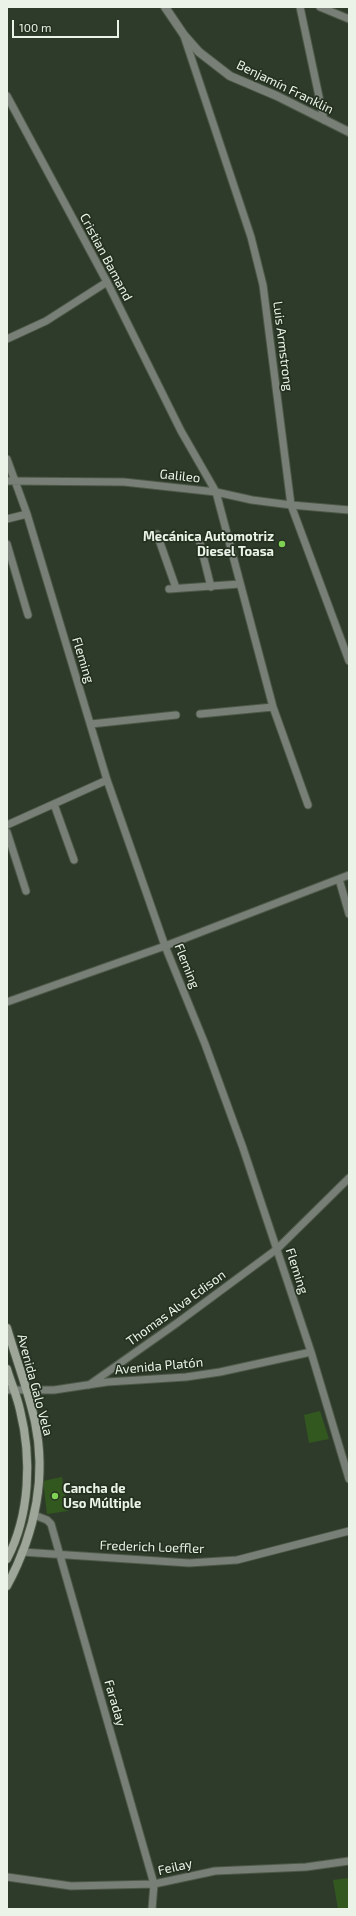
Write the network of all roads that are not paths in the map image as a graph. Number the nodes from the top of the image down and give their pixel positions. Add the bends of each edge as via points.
1 (166, 7) edge
2 (300, 7) edge
3 (320, 7) edge
4 (349, 19) edge
5 (184, 34) junction
6 (7, 96) edge
7 (324, 120) junction
8 (349, 132) edge
9 (107, 282) junction
10 (7, 339) edge
11 (7, 459) edge
12 (16, 480) junction
13 (7, 481) edge
14 (216, 492) junction
15 (291, 505) junction
16 (349, 510) edge
17 (27, 514) junction
18 (7, 519) edge
19 (157, 534) dead end
20 (199, 539) dead end
21 (7, 544) edge
22 (240, 584) junction
23 (211, 587) junction
24 (28, 615) dead end
25 (349, 661) edge
26 (273, 706) junction
27 (200, 714) dead end
28 (176, 715) dead end
29 (91, 724) junction
30 (107, 780) junction
31 (54, 804) junction
32 (308, 805) dead end
33 (7, 825) edge
34 (7, 832) edge
35 (74, 860) dead end
36 (349, 875) edge
37 (338, 879) junction
38 (26, 891) dead end
39 (349, 914) edge
40 (165, 946) junction
41 (7, 1002) edge
42 (349, 1178) edge
43 (277, 1249) junction
44 (7, 1328) edge
45 (311, 1352) junction
46 (7, 1369) edge
47 (89, 1384) junction
48 (10, 1390) edge
49 (26, 1390) junction
50 (349, 1479) edge
51 (34, 1515) junction
52 (349, 1531) edge
53 (9, 1550) edge
54 (22, 1552) junction
55 (60, 1554) junction
56 (7, 1560) edge
57 (7, 1586) edge
58 (349, 1861) edge
59 (7, 1877) edge
60 (154, 1884) junction
61 (152, 1909) edge

1 - 5 street, Benjamín Franklin
2 - 7 street
3 - 4 street
5 - 7 street, Benjamín Franklin via 199,52 230,76
5 - 15 street, Luis Armstrong via 251,237 262,285
6 - 9 street, Cristian Bamand
7 - 8 street, Benjamín Franklin
9 - 10 street via 46,321
9 - 14 street, Cristian Bamand via 181,431
11 - 12 street, Fleming
12 - 13 street, Galileo
12 - 14 street, Galileo via 124,482
12 - 17 street, Fleming
14 - 15 street, Galileo
14 - 22 street, Cristian Bamand
15 - 16 street, Galileo
15 - 25 street, Luis Armstrong
17 - 18 street
17 - 29 street, Fleming
19 - 23 street via 173,589
20 - 23 street
21 - 24 street
22 - 23 street
22 - 26 street, Cristian Bamand
26 - 27 street
26 - 32 street, Cristian Bamand
28 - 29 street
29 - 30 street, Fleming
30 - 31 street
30 - 40 street, Fleming
31 - 33 street
31 - 35 street
34 - 38 street
36 - 37 street
37 - 39 street
37 - 40 street
40 - 41 street
40 - 43 street, Fleming via 205,1044
42 - 43 street, Thomas Alva Edison
43 - 45 street, Fleming
43 - 47 street, Thomas Alva Edison
44 - 49 main road, Avenida Galo Vela
45 - 47 street, Avenida Platón via 186,1377
45 - 50 street, Fleming
46 - 48 main road, Avenida Galo Vela
47 - 49 street, Avenida Platón via 54,1390
48 - 49 street, Avenida Platón
48 - 53 main road, Avenida Galo Vela via 20,1410 26,1440 27,1471 22,1517
49 - 51 main road, Avenida Galo Vela via 35,1422 39,1454 39,1491
51 - 54 main road, Avenida Galo Vela
51 - 55 street, Faraday via 52,1524
52 - 55 street, Frederich Loeffler via 237,1560 189,1563
53 - 56 main road, Avenida Galo Vela
54 - 55 street, Frederich Loeffler
54 - 57 main road, Avenida Galo Vela
55 - 60 street, Faraday
58 - 60 street, Feilay via 306,1867 215,1871
59 - 60 street, Feilay via 71,1886
60 - 61 street, Faraday

